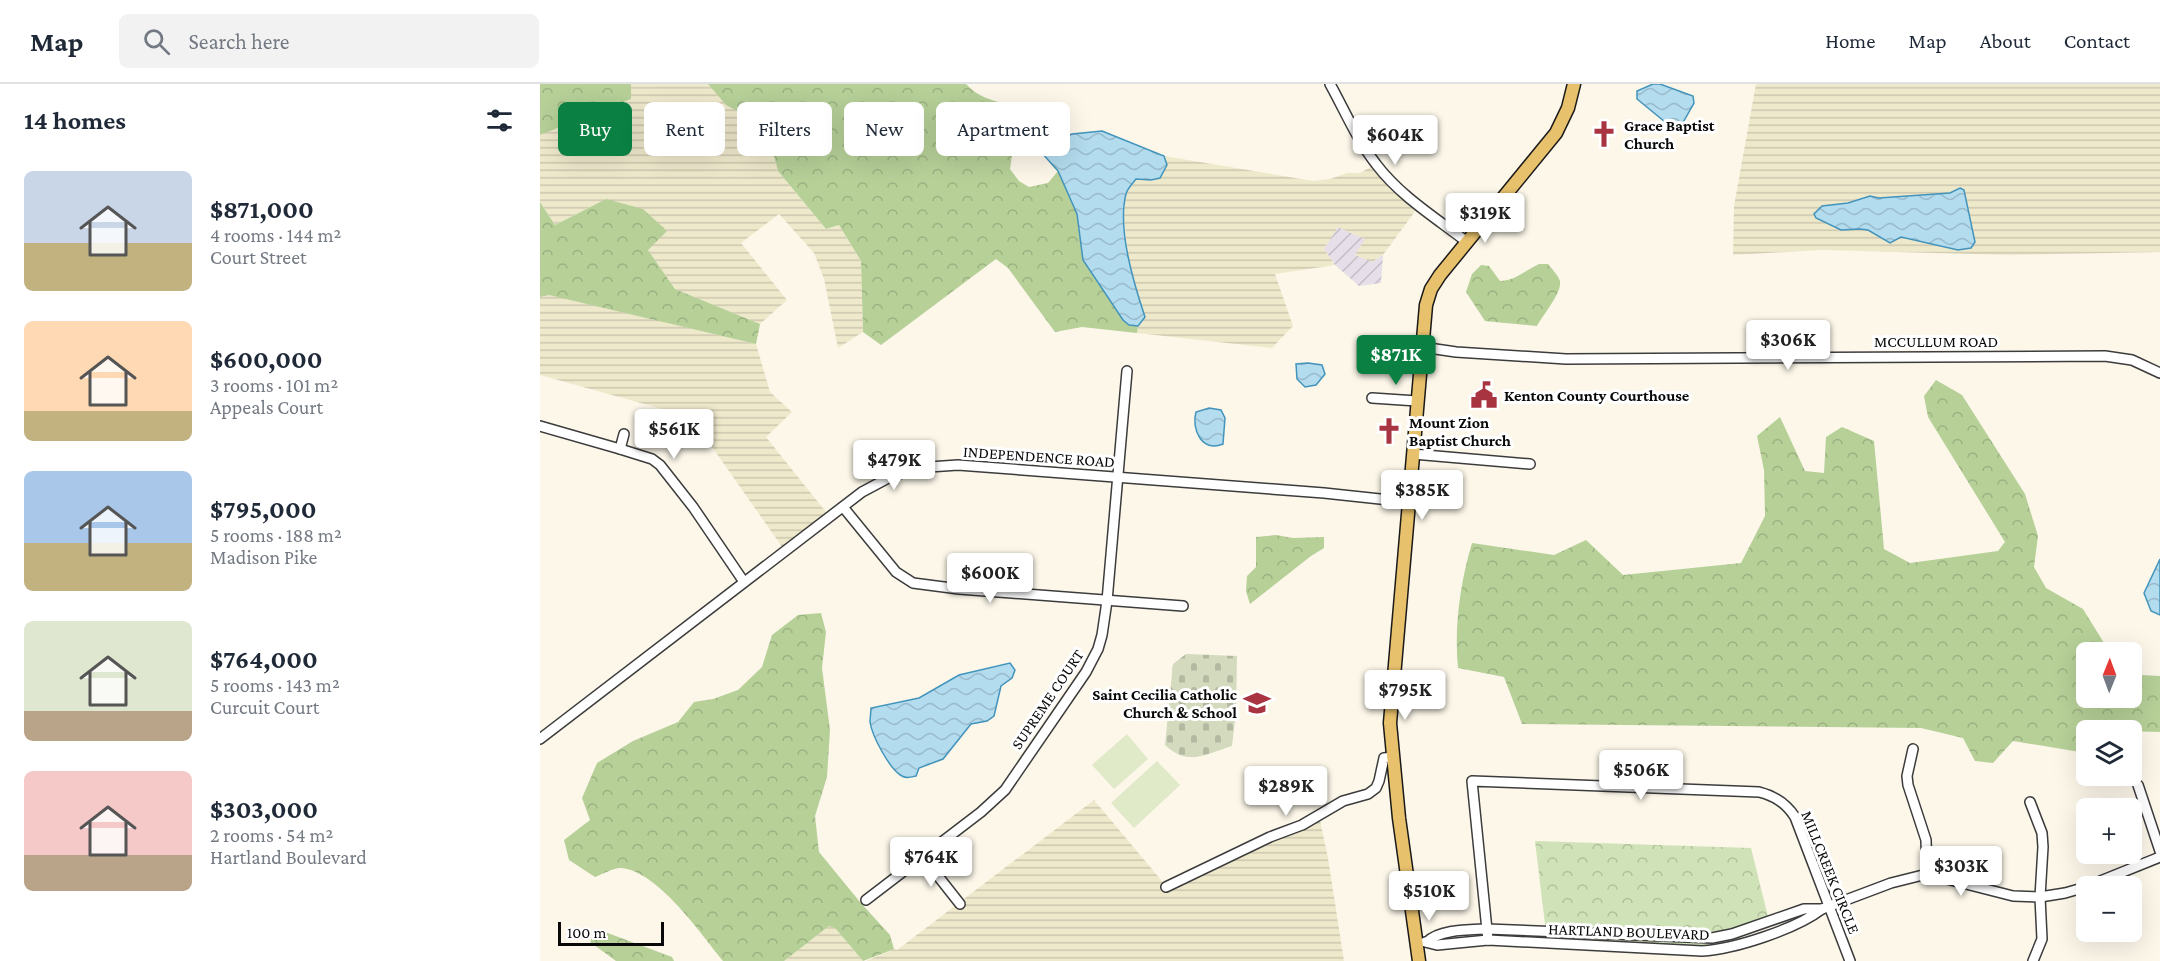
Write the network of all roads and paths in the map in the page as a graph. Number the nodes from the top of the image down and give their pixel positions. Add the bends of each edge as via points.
1 (1330, 84) edge
2 (1574, 84) edge
3 (1467, 242) junction
4 (1422, 347) junction
5 (1127, 371) dead end
6 (2160, 374) edge
7 (1372, 398) dead end
8 (1418, 401) junction
9 (540, 426) edge
10 (624, 434) dead end
11 (620, 449) junction
12 (1413, 454) junction
13 (1530, 465) dead end
14 (1117, 477) junction
15 (1408, 502) junction
16 (843, 507) junction
17 (744, 582) junction
18 (1107, 601) junction
19 (1183, 606) dead end
20 (540, 740) edge
21 (1913, 749) dead end
22 (1393, 757) junction
23 (2138, 786) edge
24 (2030, 802) dead end
25 (2160, 851) edge
26 (923, 857) junction
27 (2160, 857) edge
28 (1927, 874) junction
29 (2114, 876) edge
30 (1166, 887) dead end
31 (2076, 890) edge
32 (2040, 897) junction
33 (866, 900) dead end
34 (960, 904) dead end
35 (1826, 908) junction
36 (1487, 929) junction
37 (1488, 940) junction
38 (1422, 942) junction
39 (1419, 961) edge
40 (1850, 961) edge
41 (2033, 961) edge

1 - 3 street via 1364,147 1387,178
2 - 3 main road via 1571,102 1556,133
3 - 4 main road via 1431,289
4 - 6 street, MCCULLUM ROAD via 1566,359 2104,356 2132,360
4 - 8 main road
5 - 14 street, SUPREME COURT
7 - 8 street
8 - 12 main road
9 - 11 street
10 - 11 street
11 - 17 street via 660,465
12 - 13 street
12 - 15 main road
14 - 15 street, INDEPENDENCE ROAD
14 - 16 street, INDEPENDENCE ROAD via 936,466 892,476
14 - 18 street, SUPREME COURT
15 - 22 main road via 1390,723
16 - 17 street, INDEPENDENCE ROAD
16 - 18 street via 896,572 913,583
17 - 20 street, INDEPENDENCE ROAD
18 - 19 street
18 - 26 street, SUPREME COURT via 1098,650 1005,790
21 - 28 street via 1908,785 1926,840
22 - 30 street via 1384,758 1376,788 1368,794 1343,801 1302,825
22 - 38 main road via 1399,818
23 - 25 street
24 - 32 street via 2042,833
26 - 33 street, SUPREME COURT
26 - 34 street
27 - 29 street, HARTLAND BOULEVARD
28 - 32 street, HARTLAND BOULEVARD via 2000,894
28 - 35 street, HARTLAND BOULEVARD
31 - 32 street, HARTLAND BOULEVARD
32 - 41 street via 2042,939
35 - 36 street, HARTLAND BOULEVARD via 1804,909 1712,938
35 - 36 street, MILLCREEK CIRCLE via 1795,817 1768,794 1472,781
35 - 37 street, HARTLAND BOULEVARD via 1808,920 1718,950
35 - 40 street, MILLCREEK CIRCLE
36 - 37 street, MILLCREEK CIRCLE
36 - 38 street, HARTLAND BOULEVARD via 1433,936
37 - 38 street, HARTLAND BOULEVARD via 1437,945
38 - 39 main road

